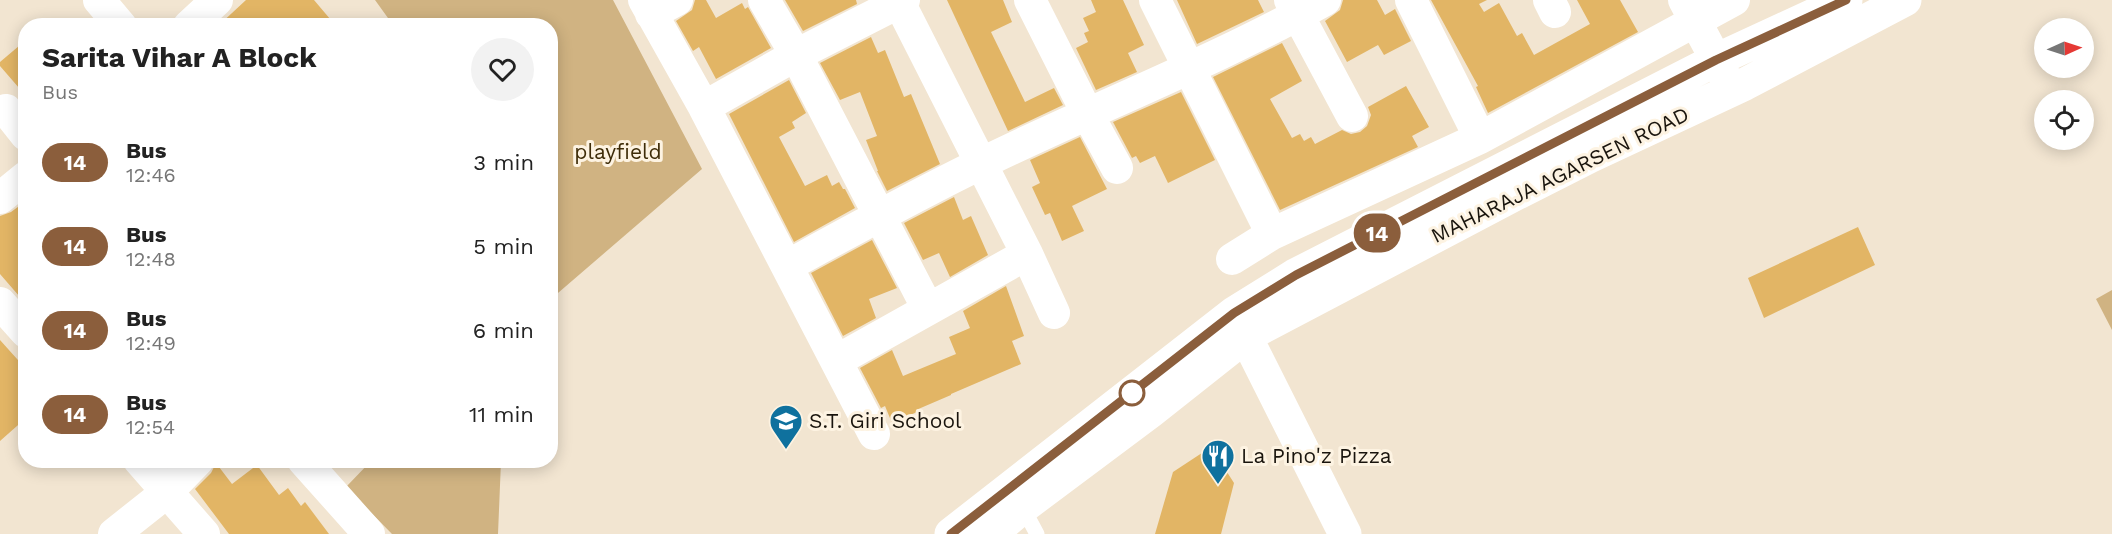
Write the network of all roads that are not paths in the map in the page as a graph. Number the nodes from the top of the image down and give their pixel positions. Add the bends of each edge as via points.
1 (99, 0) edge
2 (217, 0) edge
3 (764, 0) edge
4 (1030, 0) edge
5 (1155, 0) edge
6 (1325, 0) edge
7 (1411, 0) edge
8 (1734, 0) edge
9 (1846, 0) edge
10 (1905, 0) edge
11 (901, 1) edge
12 (657, 5) edge
13 (1294, 8) edge
14 (1689, 10) edge
15 (114, 18) edge
16 (198, 18) edge
17 (796, 55) junction
18 (1716, 60) junction
19 (1189, 69) junction
20 (1733, 90) junction
21 (704, 107) junction
22 (6, 110) dead end
23 (1088, 115) junction
24 (1352, 116) dead end
25 (18, 125) edge
26 (1480, 138) junction
27 (981, 164) junction
28 (1117, 168) dead end
29 (18, 183) edge
30 (0, 198) edge
31 (879, 216) junction
32 (1272, 234) junction
33 (1027, 254) junction
34 (1232, 259) dead end
35 (787, 266) junction
36 (0, 303) edge
37 (928, 309) junction
38 (1054, 313) dead end
39 (18, 323) edge
40 (1240, 325) junction
41 (836, 361) junction
42 (874, 434) dead end
43 (146, 468) edge
44 (190, 468) edge
45 (310, 468) edge
46 (167, 492) junction
47 (1024, 510) edge
48 (114, 534) edge
49 (204, 534) edge
50 (369, 534) edge
51 (951, 534) edge
52 (992, 534) edge
53 (1345, 534) edge

1 - 15 street
2 - 16 street
3 - 17 street
4 - 23 street
5 - 19 street
6 - 13 street
7 - 26 street
8 - 14 street
9 - 18 street, MAHARAJA AGARSEN ROAD
10 - 20 street, MAHARAJA AGARSEN ROAD
11 - 17 street
11 - 27 street
12 - 21 street
13 - 19 street
13 - 24 street
14 - 18 street
14 - 26 street
17 - 21 street
17 - 31 street
18 - 20 street
18 - 40 street, MAHARAJA AGARSEN ROAD via 1296,275
19 - 23 street
19 - 32 street
20 - 40 street, MAHARAJA AGARSEN ROAD
21 - 35 street
22 - 25 street
23 - 27 street
23 - 28 street
26 - 32 street
27 - 31 street
27 - 33 street
29 - 30 street
31 - 35 street
31 - 37 street
32 - 34 street
33 - 37 street
33 - 38 street
35 - 41 street
36 - 39 street
37 - 41 street
40 - 47 street, MAHARAJA AGARSEN ROAD
40 - 53 street
41 - 42 street
43 - 46 street
44 - 46 street
45 - 50 street
46 - 48 street
46 - 49 street
47 - 51 street, MAHARAJA AGARSEN ROAD
47 - 52 street, MAHARAJA AGARSEN ROAD

